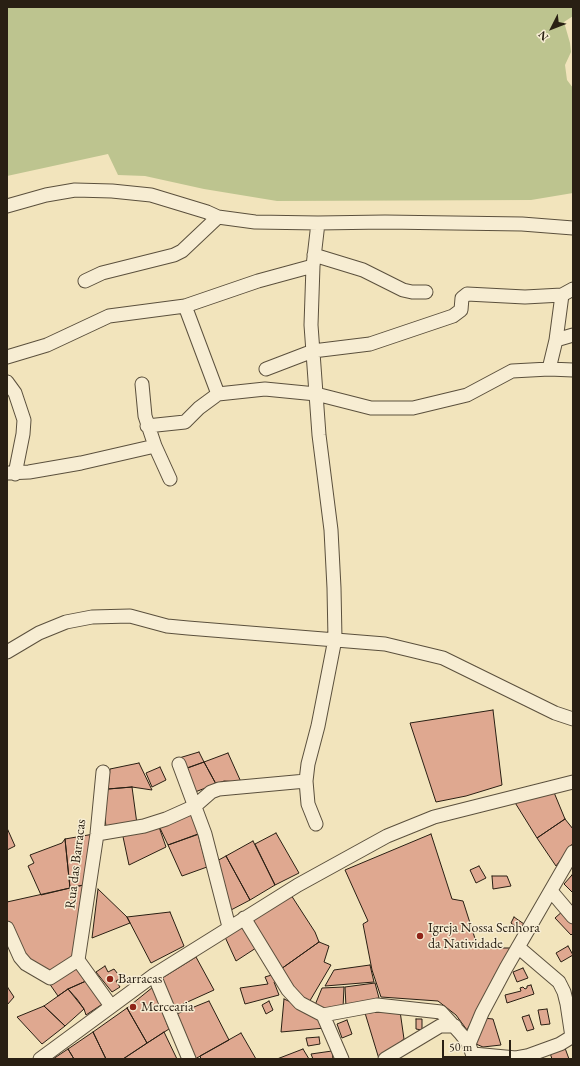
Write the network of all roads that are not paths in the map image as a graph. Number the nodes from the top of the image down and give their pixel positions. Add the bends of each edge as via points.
1 (7, 206) edge
2 (218, 218) junction
3 (318, 223) junction
4 (573, 228) edge
5 (313, 260) junction
6 (85, 281) dead end
7 (426, 292) dead end
8 (568, 292) edge
9 (185, 306) junction
10 (573, 335) edge
11 (556, 340) junction
12 (313, 351) junction
13 (7, 357) edge
14 (266, 369) dead end
15 (549, 369) junction
16 (573, 370) edge
17 (7, 382) edge
18 (142, 384) dead end
19 (218, 394) junction
20 (316, 394) junction
21 (147, 426) junction
22 (155, 446) junction
23 (11, 474) edge
24 (170, 479) dead end
25 (334, 639) junction
26 (7, 652) edge
27 (573, 719) edge
28 (179, 764) dead end
29 (103, 772) dead end
30 (306, 782) junction
31 (573, 782) edge
32 (194, 806) junction
33 (316, 824) dead end
34 (97, 834) junction
35 (573, 852) edge
36 (551, 891) junction
37 (573, 917) edge
38 (244, 918) junction
39 (229, 927) junction
40 (7, 929) edge
41 (518, 947) junction
42 (78, 960) junction
43 (154, 976) junction
44 (111, 1006) junction
45 (323, 1015) junction
46 (455, 1026) junction
47 (572, 1036) edge
48 (472, 1052) edge
49 (40, 1059) edge
50 (189, 1059) edge
51 (342, 1059) edge
52 (385, 1059) edge

1 - 2 street via 75,190 112,191 151,194
2 - 3 street via 255,222
2 - 6 street via 182,251 174,255 102,273
3 - 4 street via 506,224
3 - 5 street
5 - 7 street via 363,270 403,290
5 - 9 street
5 - 12 street via 310,325
8 - 11 street
8 - 12 street via 525,297 467,294 462,298 461,310 453,316 370,344
9 - 13 street via 108,316 47,345
9 - 19 street
10 - 11 street
11 - 15 street
12 - 14 street
12 - 20 street
15 - 16 street
15 - 20 street via 512,371 467,395 414,408 371,408
17 - 23 street via 15,393 24,420 23,434
18 - 21 street
19 - 20 street via 265,389
19 - 21 street via 185,422
20 - 25 street via 331,530
21 - 22 street
22 - 23 street via 81,463
22 - 24 street
25 - 26 street via 167,626 130,616 92,617 66,622 39,633
25 - 27 street via 385,644 443,658
25 - 30 street
28 - 32 street
29 - 34 street, Rua das Barracas
30 - 32 street via 219,789 211,792
30 - 33 street via 308,804
31 - 38 street via 434,817 387,836
32 - 34 street via 144,826
32 - 39 street via 205,834
34 - 42 street, Rua das Barracas
35 - 36 street
36 - 37 street
36 - 41 street
38 - 39 street
38 - 45 street via 288,990 300,1003
39 - 43 street
40 - 42 street via 26,964 50,978
41 - 47 street via 559,982 567,1004
41 - 48 street via 482,1013
42 - 44 street
43 - 44 street
43 - 50 street
44 - 49 street
45 - 46 street via 377,1005 441,1012
45 - 51 street
46 - 48 street
46 - 52 street via 440,1026
47 - 48 street via 527,1056 510,1058

